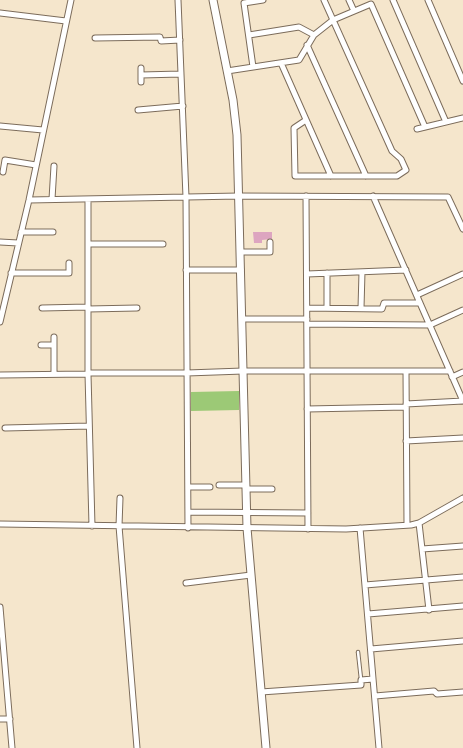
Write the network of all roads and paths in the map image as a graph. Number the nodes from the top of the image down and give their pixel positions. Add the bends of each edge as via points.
1 (71, 0) edge
2 (178, 0) edge
3 (213, 0) edge
4 (263, 0) edge
5 (324, 0) edge
6 (349, 0) edge
7 (393, 0) edge
8 (428, 0) edge
9 (354, 11) junction
10 (0, 13) edge
11 (333, 20) junction
12 (66, 21) junction
13 (249, 35) junction
14 (314, 35) junction
15 (95, 38) dead end
16 (180, 40) junction
17 (307, 45) junction
18 (281, 63) junction
19 (254, 67) junction
20 (140, 68) dead end
21 (227, 71) junction
22 (181, 74) junction
23 (141, 75) junction
24 (141, 82) dead end
25 (463, 82) edge
26 (182, 106) junction
27 (138, 110) dead end
28 (463, 118) edge
29 (306, 120) junction
30 (446, 122) junction
31 (0, 126) edge
32 (425, 127) junction
33 (417, 129) dead end
34 (43, 130) junction
35 (36, 165) junction
36 (54, 166) dead end
37 (3, 172) dead end
38 (331, 176) junction
39 (366, 176) junction
40 (239, 196) junction
41 (306, 196) junction
42 (373, 196) junction
43 (186, 197) junction
44 (52, 199) junction
45 (88, 199) junction
46 (28, 200) junction
47 (461, 218) edge
48 (463, 229) edge
49 (21, 232) junction
50 (53, 232) dead end
51 (0, 242) edge
52 (270, 242) dead end
53 (18, 243) junction
54 (88, 244) junction
55 (163, 244) dead end
56 (240, 252) junction
57 (69, 263) dead end
58 (186, 270) junction
59 (241, 270) junction
60 (406, 270) junction
61 (362, 272) junction
62 (11, 273) junction
63 (327, 273) junction
64 (307, 274) junction
65 (463, 274) edge
66 (416, 295) junction
67 (420, 303) junction
68 (42, 308) dead end
69 (88, 308) junction
70 (137, 308) dead end
71 (307, 308) junction
72 (327, 308) junction
73 (361, 308) junction
74 (463, 310) edge
75 (242, 319) junction
76 (0, 322) edge
77 (307, 322) junction
78 (430, 325) junction
79 (54, 337) dead end
80 (41, 344) dead end
81 (54, 345) junction
82 (243, 371) junction
83 (307, 371) junction
84 (406, 371) junction
85 (450, 371) junction
86 (463, 372) edge
87 (88, 373) junction
88 (187, 373) junction
89 (54, 374) junction
90 (0, 375) edge
91 (452, 377) junction
92 (463, 401) edge
93 (406, 406) junction
94 (307, 409) junction
95 (90, 426) junction
96 (5, 428) dead end
97 (463, 438) edge
98 (406, 441) junction
99 (219, 484) dead end
100 (188, 487) junction
101 (210, 487) dead end
102 (246, 487) junction
103 (272, 489) dead end
104 (120, 498) dead end
105 (463, 498) edge
106 (188, 512) junction
107 (247, 513) junction
108 (308, 513) junction
109 (419, 523) junction
110 (0, 524) edge
111 (407, 525) junction
112 (92, 526) junction
113 (119, 526) junction
114 (188, 528) junction
115 (247, 528) junction
116 (360, 528) junction
117 (308, 529) junction
118 (463, 546) edge
119 (422, 549) junction
120 (251, 576) junction
121 (463, 577) edge
122 (426, 580) junction
123 (186, 583) dead end
124 (366, 585) junction
125 (463, 606) edge
126 (0, 607) edge
127 (429, 610) junction
128 (368, 614) junction
129 (463, 641) edge
130 (371, 649) junction
131 (358, 652) dead end
132 (373, 679) junction
133 (361, 680) junction
134 (261, 692) junction
135 (463, 692) edge
136 (375, 696) junction
137 (0, 719) edge
138 (10, 720) junction
139 (12, 748) edge
140 (137, 748) edge
141 (266, 748) edge
142 (379, 748) edge

1 - 12 street
2 - 16 street
3 - 21 street
4 - 13 street via 244,3
5 - 11 street
6 - 9 street
7 - 30 street
8 - 25 street
9 - 11 street
9 - 32 street via 371,4
10 - 12 street
11 - 14 street
11 - 39 street via 392,151 401,159 406,170 397,176
12 - 34 street
13 - 14 street via 299,27
13 - 19 street
14 - 17 street
15 - 16 street via 160,37 161,41
16 - 22 street
17 - 18 street via 299,60
17 - 39 street
18 - 19 street
18 - 29 street
19 - 21 street
20 - 23 street
21 - 40 street via 237,135
22 - 23 street
22 - 26 street
23 - 24 street
26 - 27 street
26 - 43 street
28 - 30 street
29 - 38 street
29 - 38 street via 294,128 295,176
30 - 32 street
31 - 34 street
32 - 33 street
34 - 35 street
35 - 37 street via 4,160
35 - 46 street
36 - 44 street
38 - 39 street
40 - 41 street
40 - 43 street
40 - 56 street
41 - 42 street
41 - 64 street
42 - 47 street via 448,196
42 - 60 street
43 - 45 street
43 - 58 street
44 - 45 street
44 - 46 street
45 - 54 street
46 - 49 street
47 - 48 street
49 - 50 street
49 - 53 street
51 - 53 street
52 - 56 street via 270,252
53 - 62 street
54 - 55 street
54 - 69 street
56 - 59 street
57 - 62 street via 69,273
58 - 59 street
58 - 88 street
59 - 75 street
60 - 61 street
60 - 66 street
61 - 63 street
61 - 73 street
62 - 76 street
63 - 64 street
63 - 72 street
64 - 71 street
65 - 66 street
66 - 67 street
67 - 73 street via 384,303 382,309
67 - 78 street
68 - 69 street
69 - 70 street
69 - 87 street
71 - 72 street
71 - 77 street
72 - 73 street
74 - 78 street
75 - 77 street
75 - 82 street
77 - 78 street
77 - 83 street
78 - 85 street
79 - 81 street
80 - 81 street
81 - 89 street
82 - 83 street
82 - 88 street
82 - 102 street
83 - 84 street
83 - 94 street
84 - 85 street
84 - 93 street
85 - 91 street
86 - 91 street
87 - 88 street
87 - 89 street
87 - 95 street
88 - 100 street
89 - 90 street
91 - 92 street
92 - 93 street
93 - 94 street
93 - 98 street
94 - 108 street
95 - 96 street
95 - 112 street
97 - 98 street
98 - 111 street
99 - 102 street
100 - 101 street
100 - 106 street
102 - 103 street
102 - 107 street
104 - 113 street
105 - 109 street
106 - 107 street
106 - 114 street
107 - 108 street
107 - 115 street
108 - 117 street
109 - 111 street
109 - 119 street
110 - 112 street
111 - 116 street
112 - 113 street
113 - 114 street
113 - 140 street
114 - 115 street
115 - 117 street
115 - 120 street
116 - 117 street
116 - 124 street
118 - 119 street
119 - 122 street
120 - 123 street
120 - 134 street
121 - 122 street
122 - 124 street
122 - 127 street
124 - 128 street
125 - 127 street
126 - 138 street
127 - 128 street
128 - 130 street
129 - 130 street
130 - 132 street
131 - 133 lane
132 - 133 street
132 - 136 street
133 - 134 street via 361,686
134 - 141 street
135 - 136 street via 437,694 434,691
136 - 142 street
137 - 138 street
138 - 139 street

